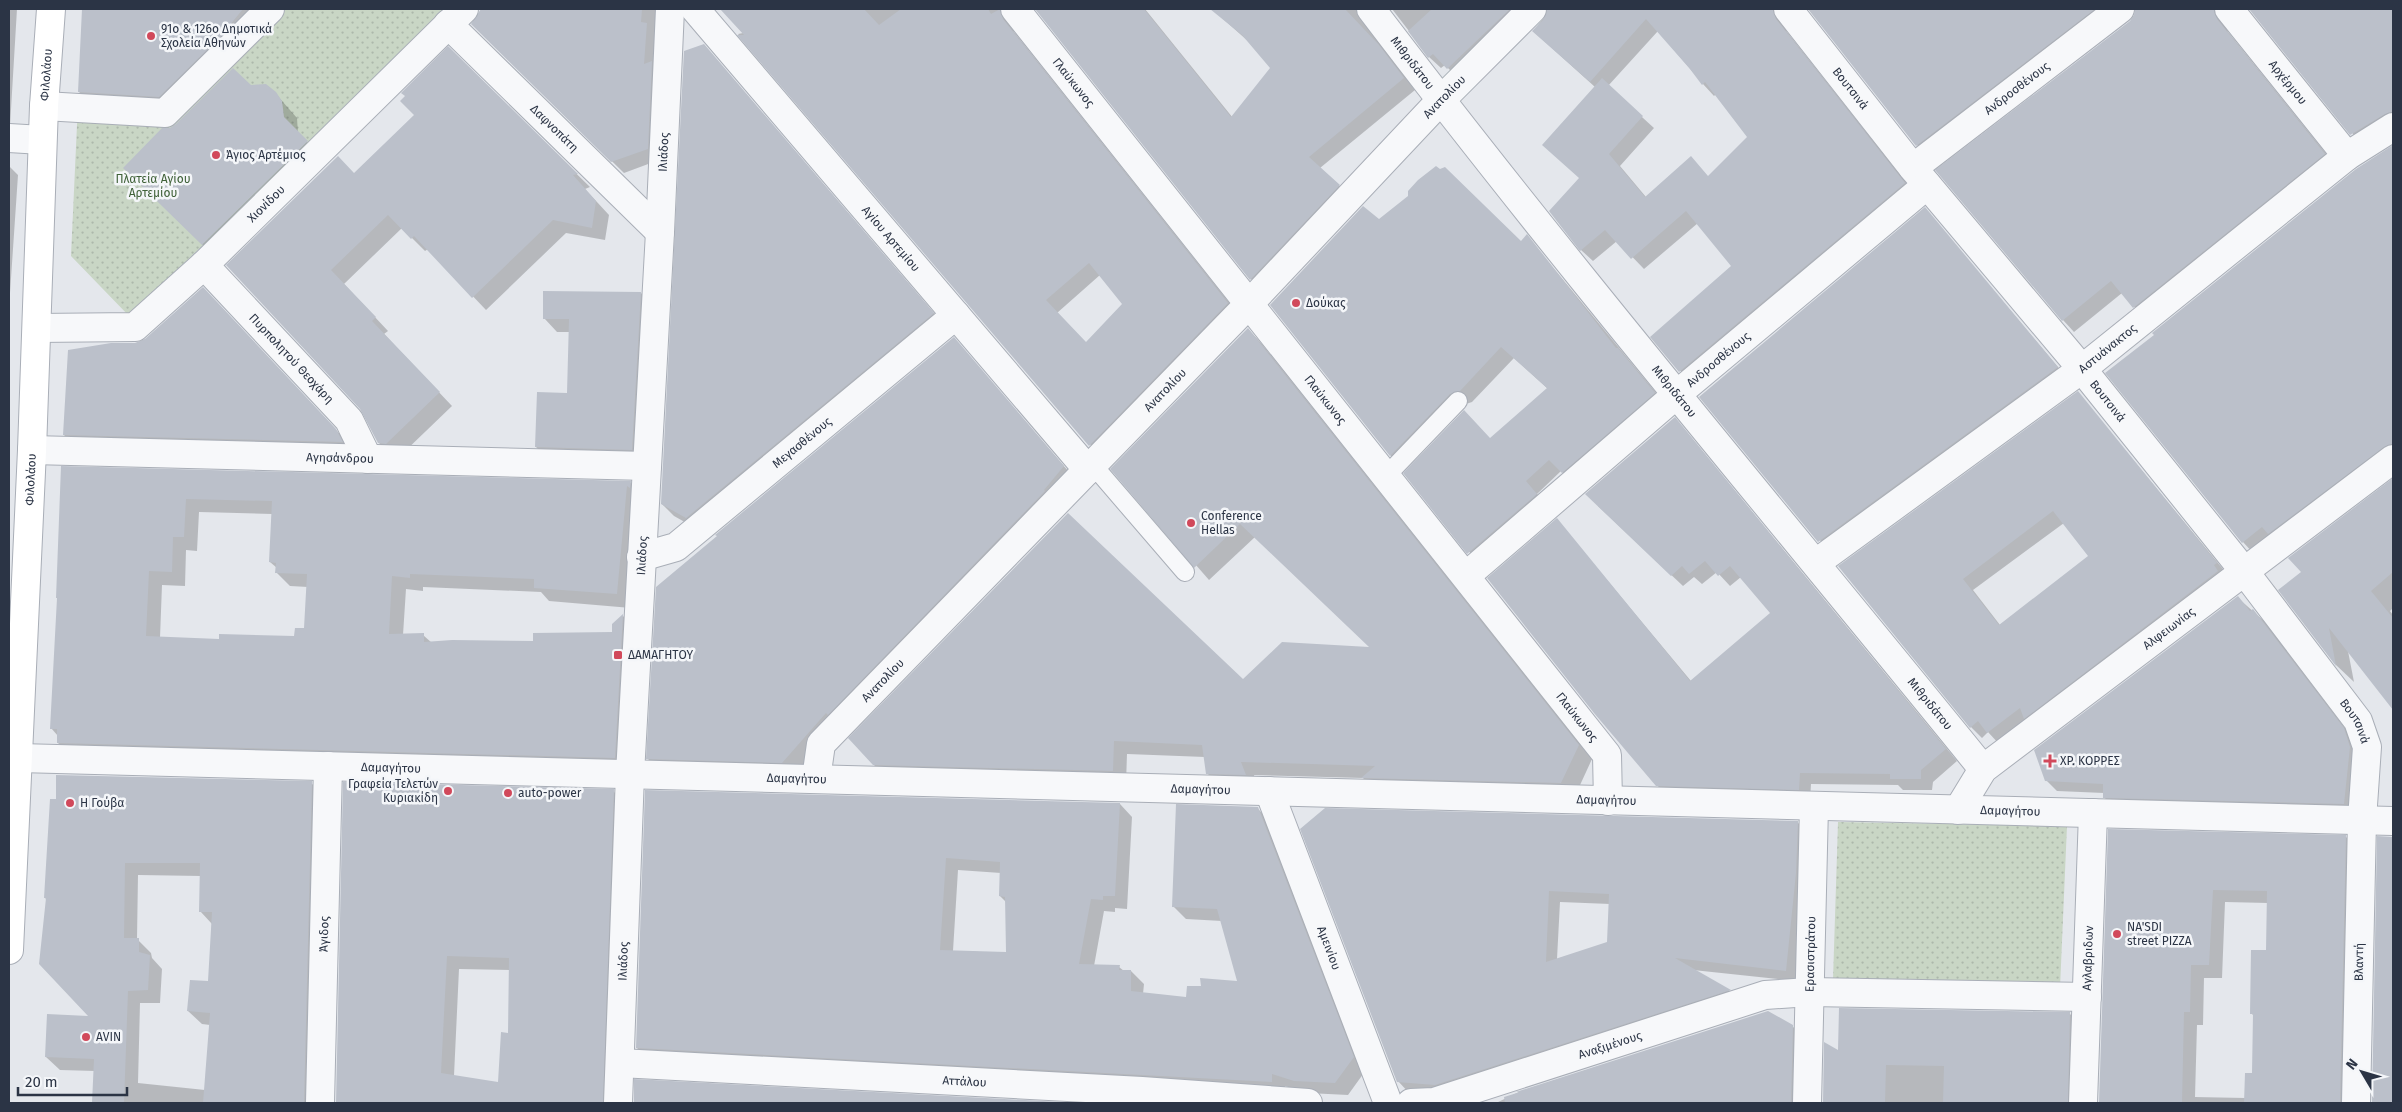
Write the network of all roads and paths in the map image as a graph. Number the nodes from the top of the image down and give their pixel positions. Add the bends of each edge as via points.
1 (51, 9) edge
2 (270, 9) edge
3 (670, 9) edge
4 (695, 9) edge
5 (1015, 9) edge
6 (1371, 9) edge
7 (1532, 9) edge
8 (1788, 9) edge
9 (2120, 9) edge
10 (2229, 9) edge
11 (456, 16) edge
12 (1441, 100) junction
13 (44, 106) junction
14 (2393, 127) edge
15 (9, 138) edge
16 (42, 140) junction
17 (2347, 156) junction
18 (1920, 176) junction
19 (660, 232) junction
20 (204, 265) junction
21 (1248, 305) junction
22 (956, 314) junction
23 (37, 328) junction
24 (2082, 369) junction
25 (1676, 395) junction
26 (1458, 401) dead end
27 (32, 450) junction
28 (368, 458) junction
29 (2393, 459) edge
30 (647, 466) junction
31 (1091, 468) junction
32 (1386, 476) junction
33 (641, 557) junction
34 (1816, 562) junction
35 (2244, 571) junction
36 (1186, 572) dead end
37 (1467, 575) junction
38 (14, 758) edge
39 (328, 766) junction
40 (1983, 769) junction
41 (630, 774) junction
42 (816, 779) junction
43 (1269, 791) junction
44 (1608, 800) junction
45 (1814, 806) junction
46 (1958, 810) junction
47 (2093, 813) junction
48 (2362, 820) junction
49 (2393, 821) edge
50 (9, 938) edge
51 (1810, 992) junction
52 (2087, 997) junction
53 (620, 1063) junction
54 (966, 1093) edge
55 (1144, 1097) edge
56 (320, 1103) edge
57 (618, 1103) edge
58 (1308, 1103) edge
59 (1388, 1103) edge
60 (1411, 1103) edge
61 (1808, 1103) edge
62 (2083, 1103) edge
63 (2356, 1103) edge

1 - 13 main road, Φιλολάου
2 - 13 street via 165,113
3 - 19 street, Ιλιάδος
4 - 22 street, Αγίου Αρτεμίου
5 - 21 street, Γλαύκωνος
6 - 12 street, Μιθριδάτου
7 - 12 street, Ανατολίου
8 - 18 street, Βουτσινά
9 - 18 street, Ανδροσθένους
10 - 17 street, Αρχέρμου
11 - 19 street, Δαφνοπάτη
11 - 20 street, Χιονίδου
12 - 21 street, Ανατολίου
12 - 25 street, Μιθριδάτου
13 - 16 main road, Φιλολάου
14 - 17 street, Αστυάνακτος
15 - 16 street
16 - 23 main road, Φιλολάου
17 - 24 street, Αστυάνακτος
18 - 24 street, Βουτσινά
18 - 25 street, Ανδροσθένους
19 - 30 street, Ιλιάδος
20 - 23 street, Χιονίδου via 135,327
20 - 28 street, Πυρπολητού Θεοχάρη via 349,420
21 - 31 street, Ανατολίου
21 - 32 street, Γλαύκωνος
22 - 31 street, Αγίου Αρτεμίου
22 - 33 street, Μεγασθένους via 676,547
23 - 27 main road, Φιλολάου
24 - 34 street, Αστυάνακτος
24 - 35 street, Βουτσινά
25 - 34 street, Μιθριδάτου
25 - 37 street, Ανδροσθένους
26 - 32 lane
27 - 28 street, Αγησάνδρου
27 - 38 main road, Φιλολάου
28 - 30 street, Αγησάνδρου
29 - 35 street, Αλφειωνίας
30 - 33 street, Ιλιάδος
31 - 36 lane
31 - 42 street, Ανατολίου via 821,744
32 - 37 street, Γλαύκωνος
33 - 41 street, Ιλιάδος
34 - 40 street, Μιθριδάτου
35 - 40 street, Αλφειωνίας
35 - 48 street, Βουτσινά via 2358,721 2367,747
37 - 44 street, Γλαύκωνος via 1607,754
38 - 39 street, Δαμαγήτου
38 - 50 main road, Φιλολάου
39 - 41 street, Δαμαγήτου
39 - 56 street, Άγιδος
40 - 46 street, Αλφειωνίας
41 - 42 street, Δαμαγήτου
41 - 53 street, Ιλιάδος
42 - 43 street, Δαμαγήτου
43 - 44 street, Δαμαγήτου
43 - 59 street, Αμεινίου
44 - 45 street, Δαμαγήτου
45 - 46 street, Δαμαγήτου
45 - 51 street, Ερασιστράτου
46 - 47 street, Δαμαγήτου
47 - 48 street, Δαμαγήτου
47 - 52 street, Αγλαβριδων
48 - 49 street, Δαμαγήτου
48 - 63 street, Βλαντή
51 - 52 street, Αναξιμένους
51 - 60 street, Αναξιμένους via 1765,996 1434,1102
51 - 61 street, Ερασιστράτου
52 - 62 street, Αγλαβριδων
53 - 54 street, Αττάλου
53 - 57 street, Ιλιάδος
54 - 55 street, Αττάλου
55 - 58 street, Αττάλου

